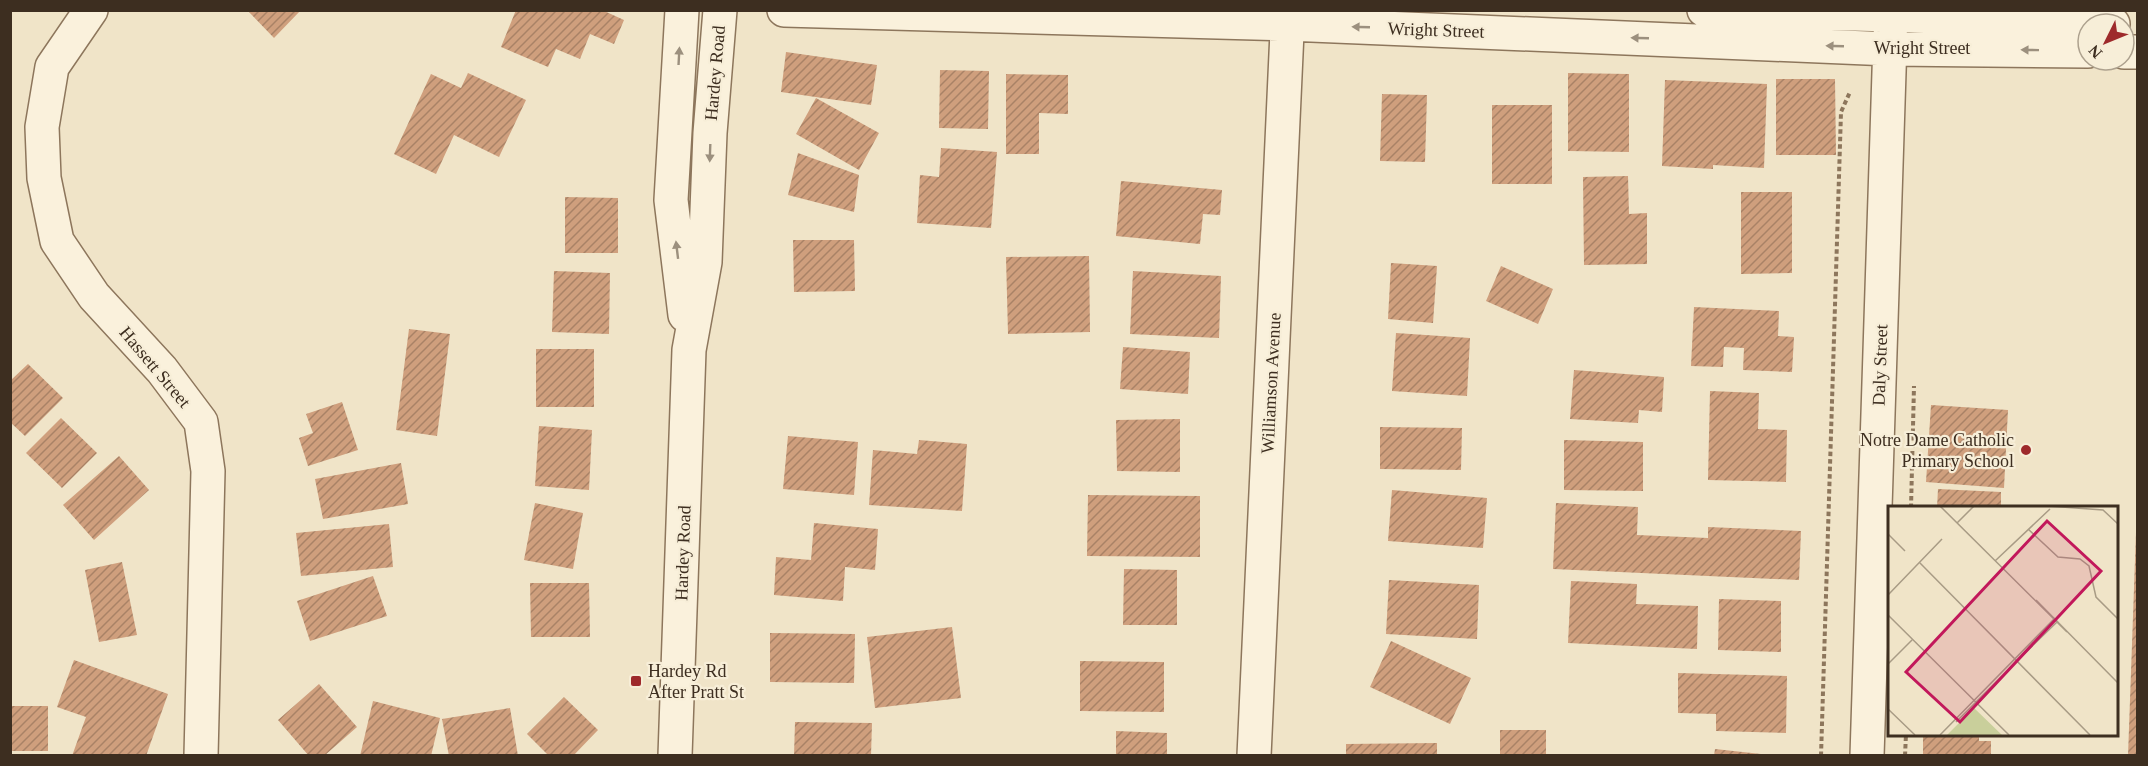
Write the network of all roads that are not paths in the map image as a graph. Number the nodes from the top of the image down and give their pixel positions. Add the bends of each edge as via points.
1 (92, 10) edge
2 (682, 10) edge
3 (720, 10) edge
4 (784, 10) edge
5 (1704, 10) edge
6 (1891, 13) edge
7 (1288, 17) edge
8 (2076, 22) edge
9 (1890, 49) junction
10 (2076, 51) edge
11 (689, 350) junction
12 (201, 756) edge
13 (675, 756) edge
14 (1254, 756) edge
15 (1867, 756) edge

1 - 12 street, Hassett Street via 52,67 42,127 44,178 57,241 94,296 162,370 201,423 208,471
11 -> 2 street, Hardey Road via 671,200
3 -> 11 street, Hardey Road via 705,262
4 - 7 street, Wright Street
5 - 6 street, Wright Street
6 - 8 street, Wright Street
6 - 9 street, Daly Street
9 -> 7 street, Wright Street
7 - 14 street, Williamson Avenue
10 -> 9 street, Wright Street
9 - 15 street, Daly Street
11 - 13 street, Hardey Road

